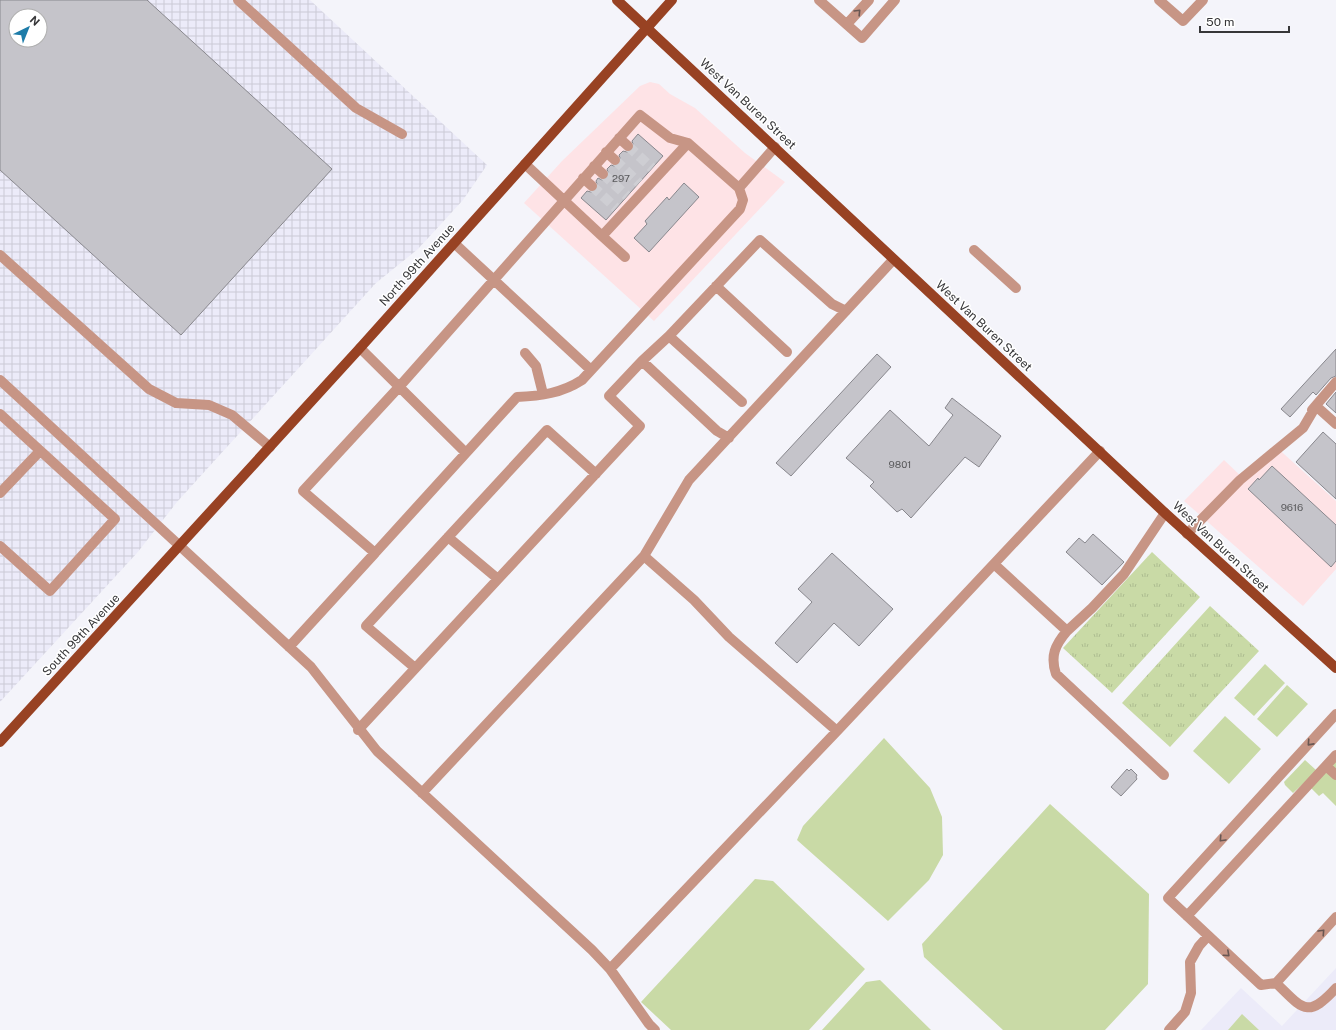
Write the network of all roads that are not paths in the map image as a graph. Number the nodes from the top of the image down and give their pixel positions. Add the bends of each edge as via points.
1 (238, 0) edge
2 (617, 0) edge
3 (672, 0) edge
4 (819, 0) edge
5 (870, 0) edge
6 (895, 0) edge
7 (1159, 0) edge
8 (1204, 0) edge
9 (846, 24) junction
10 (647, 27) junction
11 (402, 134) dead end
12 (619, 138) junction
13 (688, 143) junction
14 (628, 146) tunnel mouth
15 (775, 147) junction
16 (606, 152) junction
17 (615, 160) tunnel mouth
18 (525, 164) junction
19 (594, 166) junction
20 (603, 174) tunnel mouth
21 (583, 178) junction
22 (592, 186) tunnel mouth
23 (739, 188) junction
24 (563, 200) junction
25 (602, 236) junction
26 (454, 243) junction
27 (974, 250) dead end
28 (0, 255) edge
29 (625, 257) dead end
30 (893, 260) junction
31 (494, 280) junction
32 (716, 286) junction
33 (1016, 288) dead end
34 (846, 311) junction
35 (669, 336) junction
36 (360, 348) junction
37 (787, 352) dead end
38 (525, 353) dead end
39 (642, 361) junction
40 (591, 370) junction
41 (0, 380) edge
42 (1336, 382) edge
43 (400, 387) junction
44 (543, 394) junction
45 (742, 402) dead end
46 (1316, 406) junction
47 (0, 414) edge
48 (1336, 424) edge
49 (728, 438) junction
50 (270, 446) junction
51 (40, 450) junction
52 (1100, 451) junction
53 (466, 453) junction
54 (596, 474) junction
55 (0, 493) edge
56 (1165, 513) junction
57 (1188, 534) junction
58 (448, 537) junction
59 (0, 546) edge
60 (180, 546) junction
61 (375, 553) junction
62 (644, 556) junction
63 (994, 564) junction
64 (498, 580) junction
65 (1067, 631) junction
66 (289, 647) junction
67 (415, 668) junction
68 (1336, 668) edge
69 (1336, 714) edge
70 (358, 730) junction
71 (837, 731) junction
72 (0, 742) edge
73 (1336, 755) edge
74 (1326, 766) junction
75 (1164, 775) dead end
76 (1336, 775) edge
77 (422, 793) junction
78 (1187, 916) junction
79 (1336, 917) edge
80 (1208, 936) junction
81 (610, 969) junction
82 (1276, 983) junction
83 (1336, 988) edge
84 (655, 1030) edge
85 (1168, 1030) edge

1 - 11 lane via 356,108
2 - 10 main road, West Van Buren Street
3 - 10 main road, North 99th Avenue
4 - 9 lane
9 -> 5 lane
6 - 9 lane via 862,38
7 - 8 lane via 1183,21
10 - 15 main road, West Van Buren Street
10 - 18 main road, North 99th Avenue
12 - 13 lane via 640,115 670,138
12 - 14 lane
12 - 16 lane
13 - 23 lane
13 - 25 lane via 642,186
15 - 23 lane
15 - 30 main road, West Van Buren Street
16 - 17 lane
16 - 19 lane
18 - 24 lane
18 - 26 main road, North 99th Avenue
19 - 20 lane
19 - 21 lane
21 - 22 lane
21 - 24 lane
23 - 40 lane via 743,200 740,209
24 - 25 lane
24 - 31 lane
25 - 29 lane
26 - 31 lane
26 - 36 main road, North 99th Avenue
27 - 33 lane
28 - 50 lane via 148,389 176,403 209,405 232,415
30 - 34 lane
30 - 52 main road, West Van Buren Street
31 - 40 lane
31 - 43 lane
32 - 34 lane via 760,240 832,304
32 - 35 lane
32 - 37 lane
34 - 49 lane
35 - 39 lane
35 - 45 lane
36 - 43 lane
36 - 50 main road, North 99th Avenue
38 - 44 lane via 536,366
39 - 49 lane via 717,431
39 - 54 lane via 609,396 640,426
40 - 44 lane via 568,389
41 - 60 lane
42 - 46 lane
43 - 53 lane
43 - 61 lane via 303,491
44 - 53 lane via 517,397
46 - 48 lane
46 - 57 lane via 1302,428 1240,480
47 - 51 lane
49 - 62 lane via 689,480
50 - 60 main road, North 99th Avenue
51 - 55 lane
51 - 59 lane via 115,519 50,591
52 - 56 main road, West Van Buren Street
52 - 63 lane
53 - 61 lane
54 - 58 lane via 547,430
54 - 64 lane
56 - 57 main road, West Van Buren Street
56 - 65 lane via 1124,574
57 - 68 main road, West Van Buren Street
58 - 64 lane
58 - 67 lane via 366,626
60 - 66 lane
60 - 72 main road, South 99th Avenue
61 - 66 lane
62 - 71 lane via 694,600 729,637
62 - 77 lane
63 - 65 lane
63 - 71 lane
64 - 67 lane
65 - 75 lane via 1056,643 1053,653 1052,663 1056,674
66 - 70 lane via 311,667
67 - 70 lane
69 -> 78 lane via 1168,898
70 - 77 lane
71 - 81 lane
73 - 74 lane
74 - 76 lane
74 - 78 lane
77 - 81 lane
78 - 80 lane
82 -> 79 lane
80 -> 82 lane via 1261,985
80 - 85 lane via 1190,962 1191,993 1185,1012
81 - 84 lane
82 - 83 lane via 1300,1005 1309,1008 1320,1004

